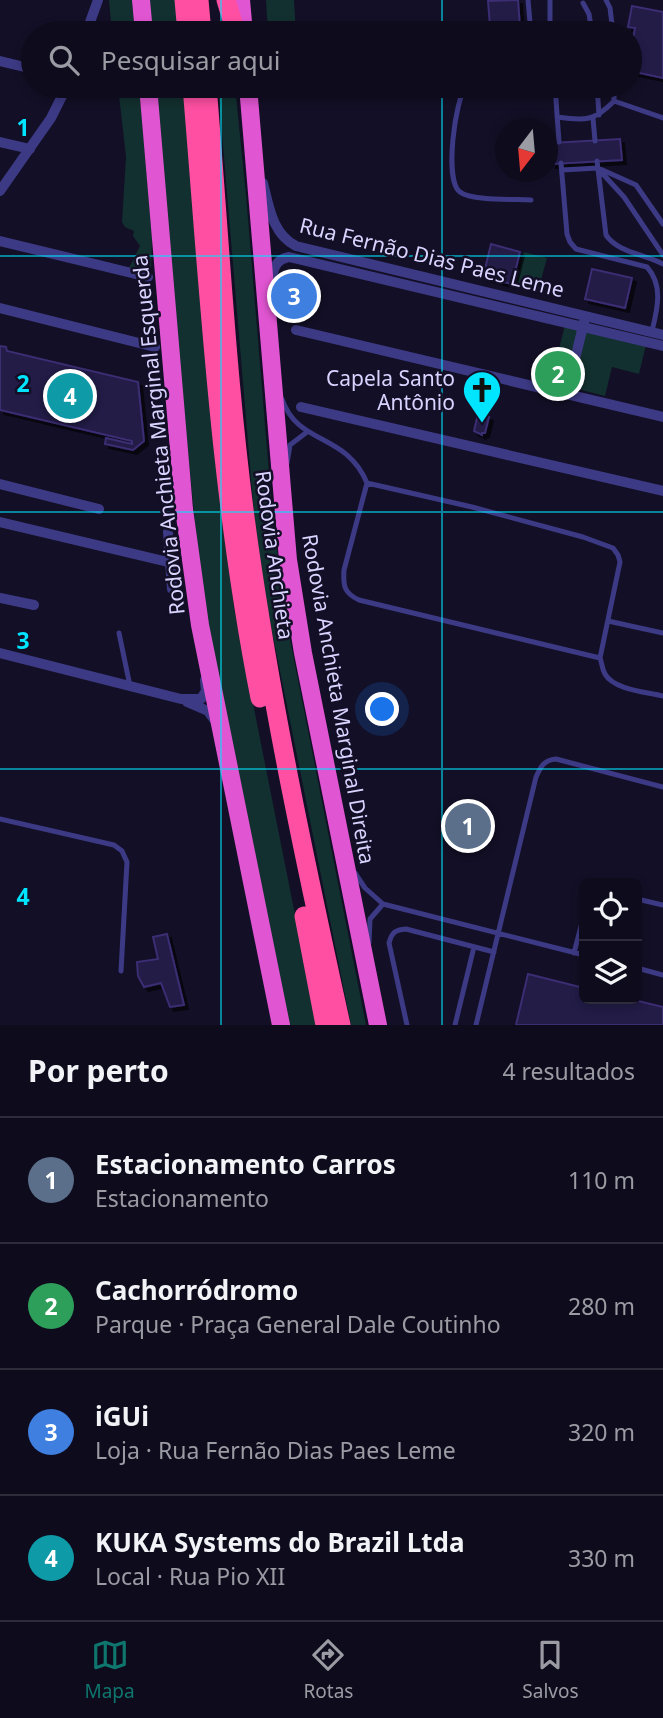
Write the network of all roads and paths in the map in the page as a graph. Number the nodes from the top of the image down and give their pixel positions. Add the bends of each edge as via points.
1 (98, 0) edge
2 (141, 0) edge
3 (184, 0) edge
4 (200, 0) edge
5 (226, 0) edge
6 (241, 0) edge
7 (528, 0) edge
8 (550, 0) edge
9 (606, 0) edge
10 (583, 3) dead end
11 (90, 21) edge
12 (143, 21) edge
13 (186, 21) edge
14 (201, 21) edge
15 (232, 21) edge
16 (243, 21) edge
17 (530, 21) edge
18 (550, 21) edge
19 (590, 21) edge
20 (612, 21) edge
21 (0, 61) edge
22 (21, 66) edge
23 (61, 98) edge
24 (149, 98) edge
25 (193, 98) edge
26 (208, 98) edge
27 (249, 98) edge
28 (459, 98) edge
29 (556, 98) edge
30 (597, 98) edge
31 (614, 101) joint
32 (557, 117) junction
33 (596, 117) junction
34 (663, 118) edge
35 (595, 141) dead end
36 (0, 142) edge
37 (559, 142) dead end
38 (30, 149) junction
39 (254, 150) junction
40 (598, 165) junction
41 (0, 191) edge
42 (531, 200) dead end
43 (663, 225) edge
44 (0, 241) edge
45 (663, 255) edge
46 (663, 264) edge
47 (148, 277) dead end
48 (0, 308) edge
49 (585, 321) junction
50 (267, 328) junction
51 (296, 330) dead end
52 (658, 334) edge
53 (663, 346) edge
54 (155, 347) dead end
55 (270, 360) junction
56 (567, 392) junction
57 (301, 407) dead end
58 (663, 417) edge
59 (307, 432) junction
60 (367, 483) junction
61 (0, 484) edge
62 (663, 491) edge
63 (284, 497) junction
64 (99, 509) dead end
65 (0, 523) edge
66 (168, 532) dead end
67 (168, 562) junction
68 (172, 589) dead end
69 (0, 598) edge
70 (34, 605) dead end
71 (608, 621) junction
72 (200, 625) junction
73 (119, 633) dead end
74 (663, 633) edge
75 (0, 653) edge
76 (600, 658) junction
77 (130, 686) junction
78 (663, 696) edge
79 (181, 699) junction
80 (226, 747) junction
81 (663, 787) edge
82 (0, 819) edge
83 (341, 838) junction
84 (642, 900) edge
85 (383, 904) junction
86 (663, 905) edge
87 (499, 932) junction
88 (579, 934) edge
89 (474, 947) junction
90 (494, 953) junction
91 (574, 953) junction
92 (579, 954) edge
93 (642, 969) edge
94 (121, 971) dead end
95 (663, 975) edge
96 (377, 1020) edge
97 (281, 1025) edge
98 (325, 1025) edge
99 (341, 1025) edge
100 (407, 1025) edge
101 (455, 1025) edge
102 (476, 1025) edge

1 - 11 street
2 - 12 highway
3 - 13 highway
4 - 14 highway
5 - 15 highway
6 - 16 highway
7 - 17 lane
8 - 18 lane
9 - 20 lane
10 - 19 lane
21 - 22 street
23 - 38 street
24 - 72 highway, Rodovia Anchieta Marginal Esquerda via 184,509
25 - 98 highway, Rodovia Anchieta via 235,562
26 - 99 highway, Rodovia Anchieta via 249,545 270,680
27 - 39 highway, Rodovia Anchieta Marginal Direita
28 - 42 lane via 455,188 475,197
29 - 32 lane
30 - 33 lane
31 - 33 lane
31 - 34 lane
32 - 33 lane
32 - 37 lane
33 - 35 lane
36 - 38 street
38 - 41 street
39 - 49 street, Rua Fernão Dias Paes Leme via 273,221 292,244
39 - 50 highway, Rodovia Anchieta Marginal Direita
40 - 43 lane via 640,188
40 - 45 lane
40 - 46 lane via 610,242
40 - 52 lane via 562,166 567,234 576,249 646,267 654,274 660,288
44 - 47 street
48 - 54 street
49 - 50 street, Rua Fernão Dias Paes Leme via 289,257 278,260 275,267
49 - 52 street, Rua Fernão Dias Paes Leme
49 - 53 street, Rua Fernão Dias Paes Leme
49 - 56 street
50 - 55 highway, Rodovia Anchieta Marginal Direita
51 - 56 street
55 - 59 lane via 288,413
55 - 63 highway, Rodovia Anchieta Marginal Direita
56 - 58 street
57 - 62 street
59 - 60 lane via 347,453
59 - 63 lane via 290,445
60 - 71 lane via 472,507 613,548 620,562
60 - 76 lane via 344,570 348,595
61 - 64 street
63 - 83 highway, Rodovia Anchieta Marginal Direita via 288,561 301,639
65 - 67 street
66 - 67 street
67 - 68 street
69 - 70 street
71 - 74 lane
71 - 76 lane
72 - 79 street via 206,691 201,699
72 - 80 highway, Rodovia Anchieta Marginal Esquerda
73 - 77 lane
75 - 77 street
76 - 78 lane via 611,681
77 - 79 street
79 - 80 street via 211,714
80 - 97 highway, Rodovia Anchieta Marginal Esquerda
81 - 87 lane via 556,759 542,764
82 - 94 lane via 122,850 127,862
83 - 85 lane via 360,883
83 - 96 highway, Rodovia Anchieta Marginal Direita
84 - 86 lane
85 - 87 lane
85 - 96 lane via 372,914 369,928
87 - 90 lane
87 - 91 lane
88 - 91 lane
89 - 90 lane
89 - 100 lane via 406,929 391,934 389,943
89 - 101 lane
90 - 102 lane
91 - 92 lane
93 - 95 lane

